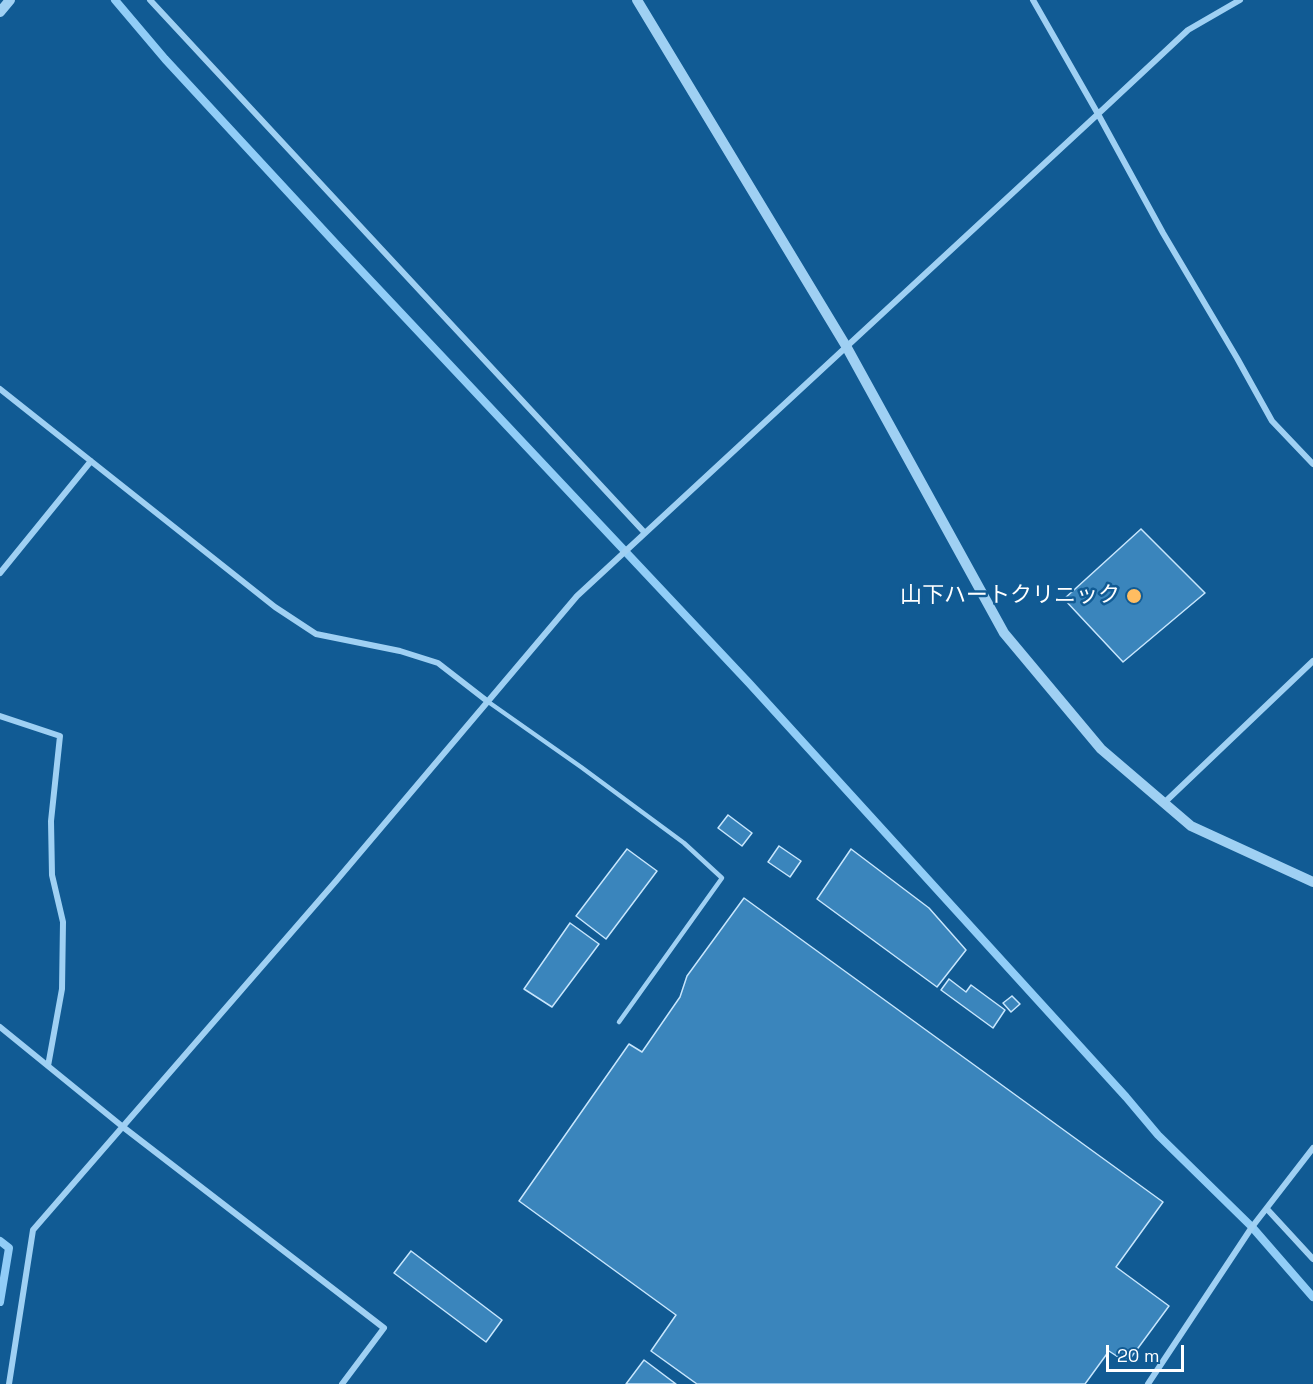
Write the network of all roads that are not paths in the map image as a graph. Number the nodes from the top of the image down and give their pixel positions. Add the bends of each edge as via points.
1 (10, 0) edge
2 (150, 0) edge
3 (637, 0) edge
4 (1033, 0) edge
5 (1240, 0) edge
6 (0, 12) edge
7 (1098, 114) junction
8 (846, 346) junction
9 (0, 389) edge
10 (91, 461) junction
11 (1313, 464) edge
12 (645, 533) junction
13 (0, 573) edge
14 (1313, 660) edge
15 (487, 701) junction
16 (0, 716) edge
17 (1164, 803) junction
18 (1313, 882) edge
19 (619, 1022) dead end
20 (0, 1027) edge
21 (48, 1066) junction
22 (123, 1127) junction
23 (1313, 1148) edge
24 (1267, 1209) junction
25 (1313, 1259) edge
26 (9, 1384) edge
27 (342, 1384) edge
28 (1148, 1384) edge

1 - 6 street
2 - 12 street
3 - 8 street
4 - 7 street
5 - 7 street via 1188,30
7 - 8 street
7 - 11 street via 1272,421
8 - 12 street
8 - 17 street via 1004,633 1101,749
9 - 10 street
10 - 13 street
10 - 15 street via 275,607 316,634 438,663
12 - 15 street via 577,596
14 - 17 street
15 - 19 lane via 684,843 722,878
15 - 22 street
16 - 21 street via 60,736 51,821 52,875 63,922 62,989
17 - 18 street via 1191,826
20 - 21 street
21 - 22 street
22 - 26 street via 33,1230
22 - 27 street via 384,1328
23 - 24 street
24 - 25 street
24 - 28 street

